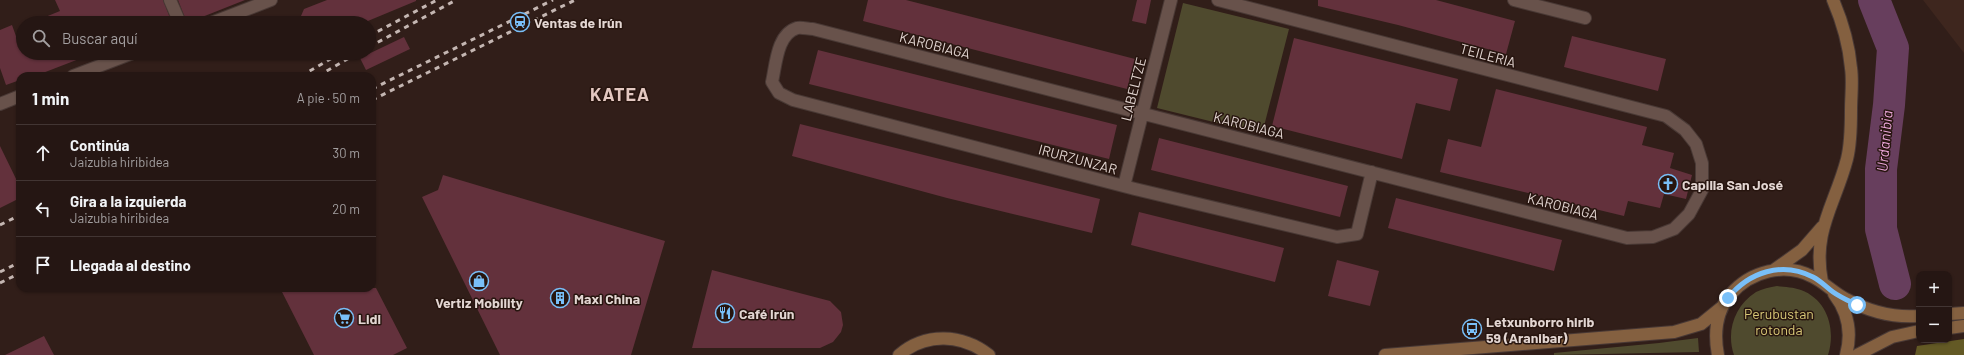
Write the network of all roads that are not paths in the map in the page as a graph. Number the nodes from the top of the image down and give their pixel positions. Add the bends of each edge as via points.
1 (170, 0) edge
2 (271, 0) edge
3 (1171, 0) edge
4 (1218, 0) edge
5 (1514, 0) edge
6 (1833, 0) edge
7 (177, 16) edge
8 (230, 16) edge
9 (1585, 18) dead end
10 (779, 49) joint
11 (115, 60) edge
12 (83, 72) edge
13 (16, 98) edge
14 (0, 104) edge
15 (1142, 114) junction
16 (1372, 172) junction
17 (1124, 186) junction
18 (1702, 190) joint
19 (1823, 224) junction
20 (1774, 270) junction
21 (1822, 282) junction
22 (1831, 291) junction
23 (1722, 307) junction
24 (1964, 313) edge
25 (1952, 314) edge
26 (1916, 316) edge
27 (1964, 326) edge
28 (1952, 328) edge
29 (1916, 332) edge
30 (899, 355) edge
31 (989, 355) edge
32 (1385, 355) edge
33 (1718, 355) edge
34 (1846, 355) edge
35 (1857, 355) edge

1 - 7 street
2 - 8 street
3 - 15 street, LABELTZE
4 - 18 street, TEILERIA via 1666,116 1685,130 1696,144 1702,164
5 - 9 street
6 - 19 main road via 1840,17 1851,68 1851,133 1848,157
10 - 15 street, KAROBIAGA via 787,33 798,28 813,29
10 - 17 street, IRURZUNZAR via 772,82 779,94 793,100
11 - 12 street
13 - 14 street
15 - 16 street, KAROBIAGA
15 - 17 street, LABELTZE
16 - 17 street, IRURZUNZAR via 1357,234 1337,237
16 - 18 street, KAROBIAGA via 1627,238 1653,237 1674,229 1689,214
19 - 20 main road via 1802,250
19 - 21 main road via 1819,255
20 - 21 main road via 1794,270
20 - 23 main road via 1743,282
21 - 22 main road
22 - 26 main road via 1871,310 1898,316
22 - 34 main road via 1843,308 1846,318 1849,338
23 - 32 main road via 1701,324 1674,332
23 - 33 main road via 1716,326
24 - 25 main road
27 - 28 main road
29 - 35 main road via 1892,337
30 - 31 main road via 917,343 936,338 958,339 978,347

